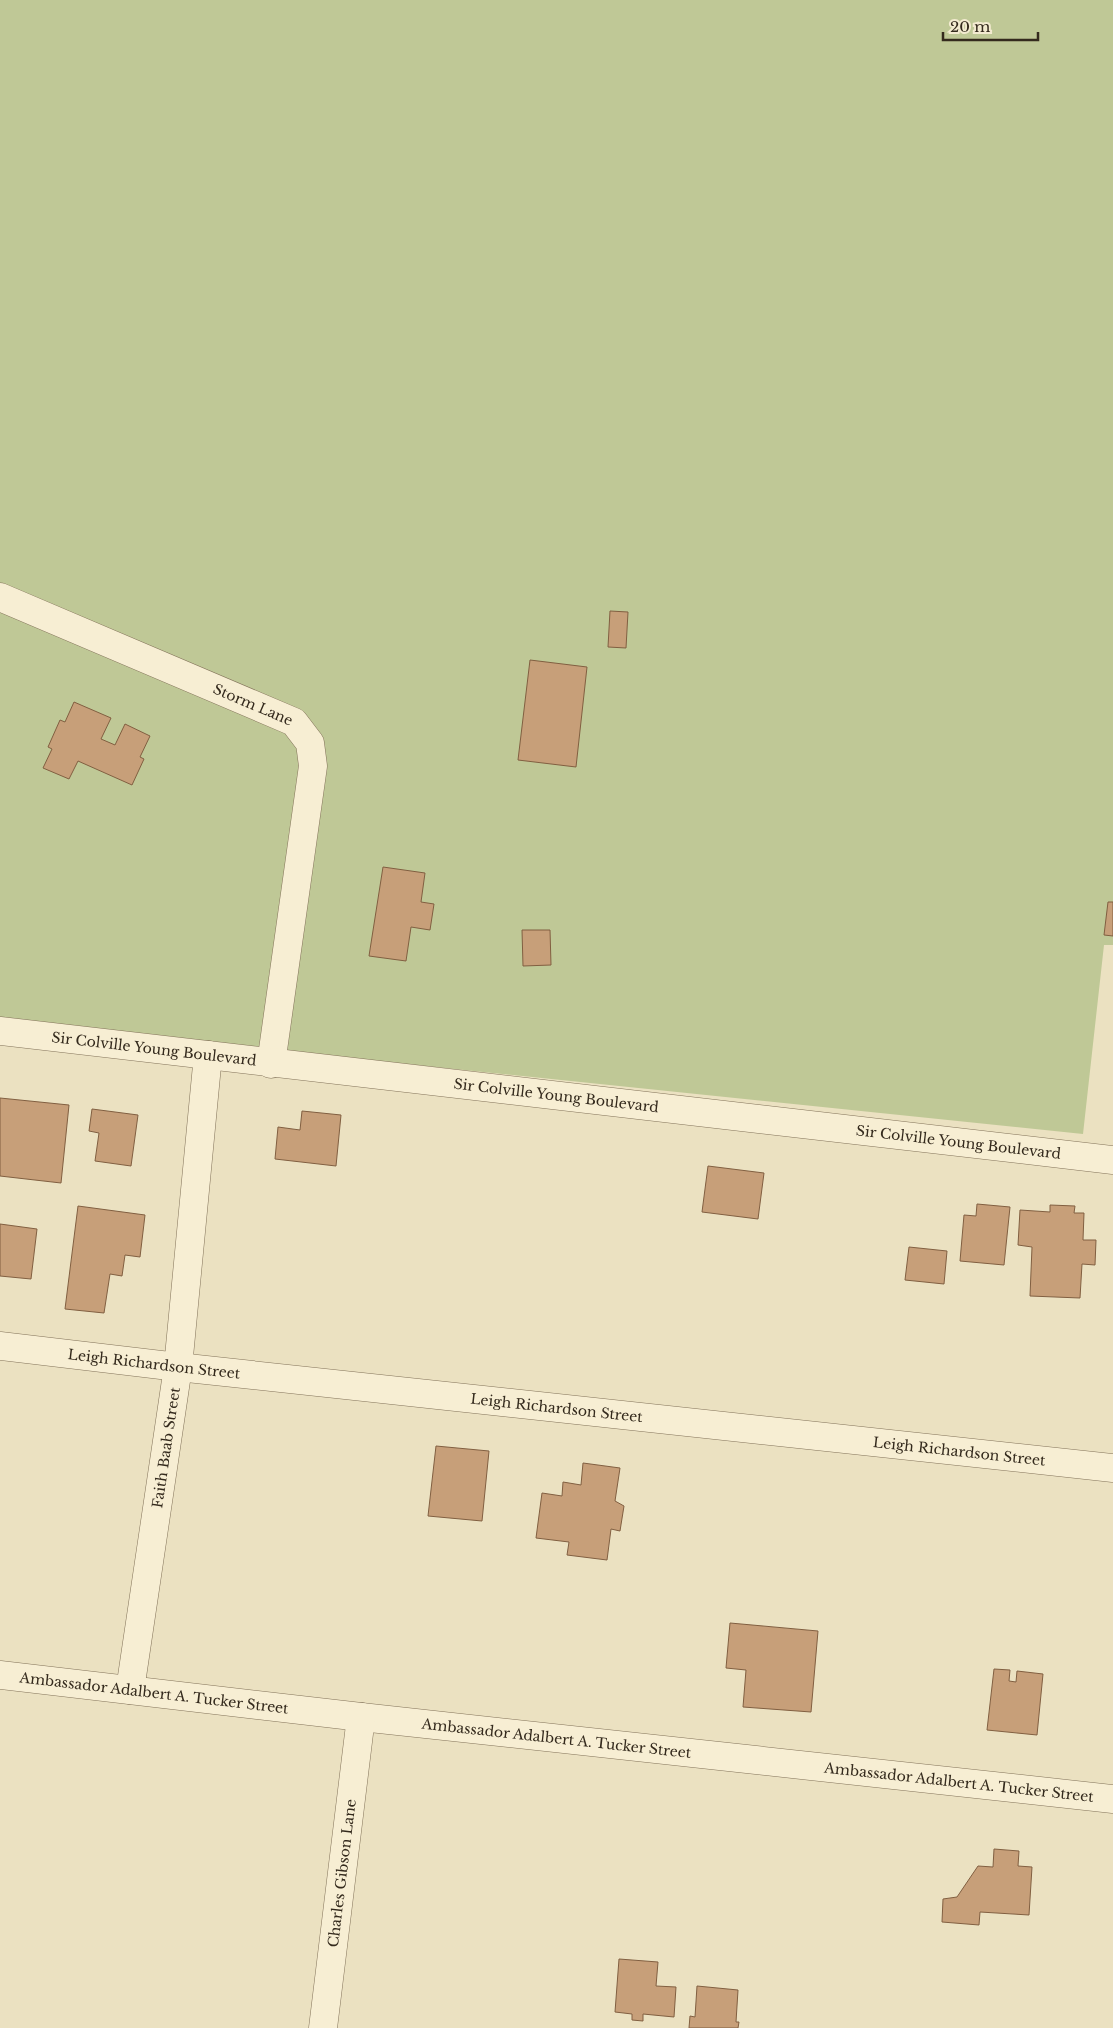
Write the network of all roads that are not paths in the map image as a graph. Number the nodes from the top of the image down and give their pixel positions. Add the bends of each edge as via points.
1 (0, 597) edge
2 (0, 1031) edge
3 (208, 1055) junction
4 (271, 1064) junction
5 (1113, 1160) edge
6 (0, 1346) edge
7 (178, 1367) junction
8 (1113, 1468) edge
9 (0, 1675) edge
10 (130, 1690) junction
11 (361, 1717) junction
12 (1113, 1799) edge
13 (324, 2028) edge

1 - 4 street, Storm Lane via 294,722 310,743 313,766
2 - 3 street, Sir Colville Young Boulevard
3 - 4 street, Sir Colville Young Boulevard
3 - 7 street, Faith Baab Street
4 - 5 street, Sir Colville Young Boulevard
6 - 7 street, Leigh Richardson Street
7 - 8 street, Leigh Richardson Street
7 - 10 street, Faith Baab Street
9 - 10 street, Ambassador Adalbert A. Tucker Street
10 - 11 street, Ambassador Adalbert A. Tucker Street
11 - 12 street, Ambassador Adalbert A. Tucker Street
11 - 13 street, Charles Gibson Lane

